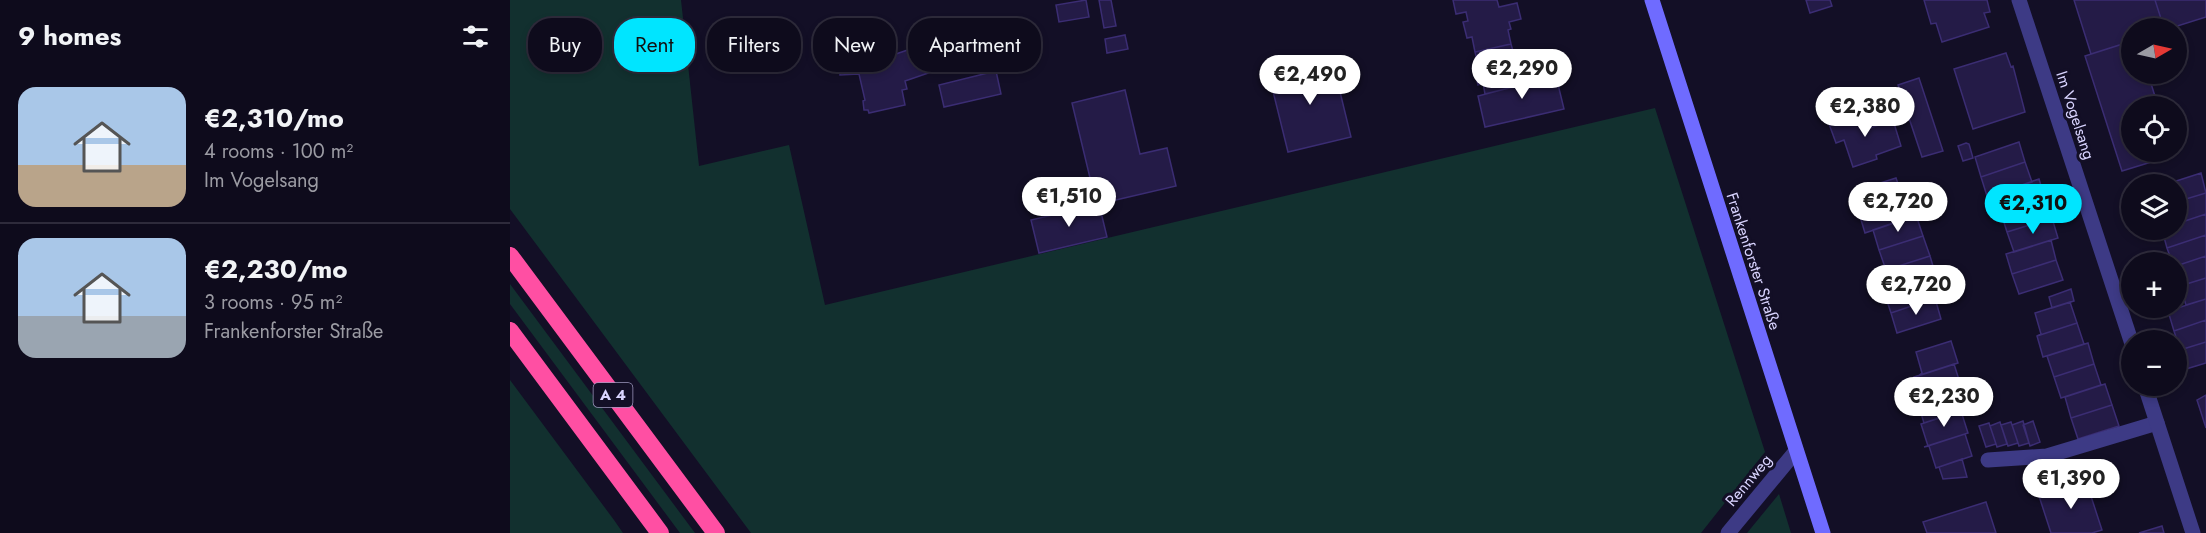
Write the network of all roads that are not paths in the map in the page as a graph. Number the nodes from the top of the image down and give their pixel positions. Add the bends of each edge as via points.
1 (1652, 0) edge
2 (2019, 0) edge
3 (510, 256) edge
4 (2127, 330) edge
5 (510, 331) edge
6 (2148, 396) edge
7 (2157, 423) junction
8 (1796, 451) junction
9 (1988, 460) dead end
10 (660, 533) edge
11 (717, 533) edge
12 (1728, 533) edge
13 (1823, 533) edge
14 (2193, 533) edge

1 - 8 main road, Frankenforster Straße
2 - 4 street, Im Vogelsang
3 - 11 highway, A 4
5 - 10 highway, A 4
6 - 7 street
7 - 9 street via 2047,456
7 - 14 street
8 - 12 street, Rennweg
8 - 13 main road, Frankenforster Straße

